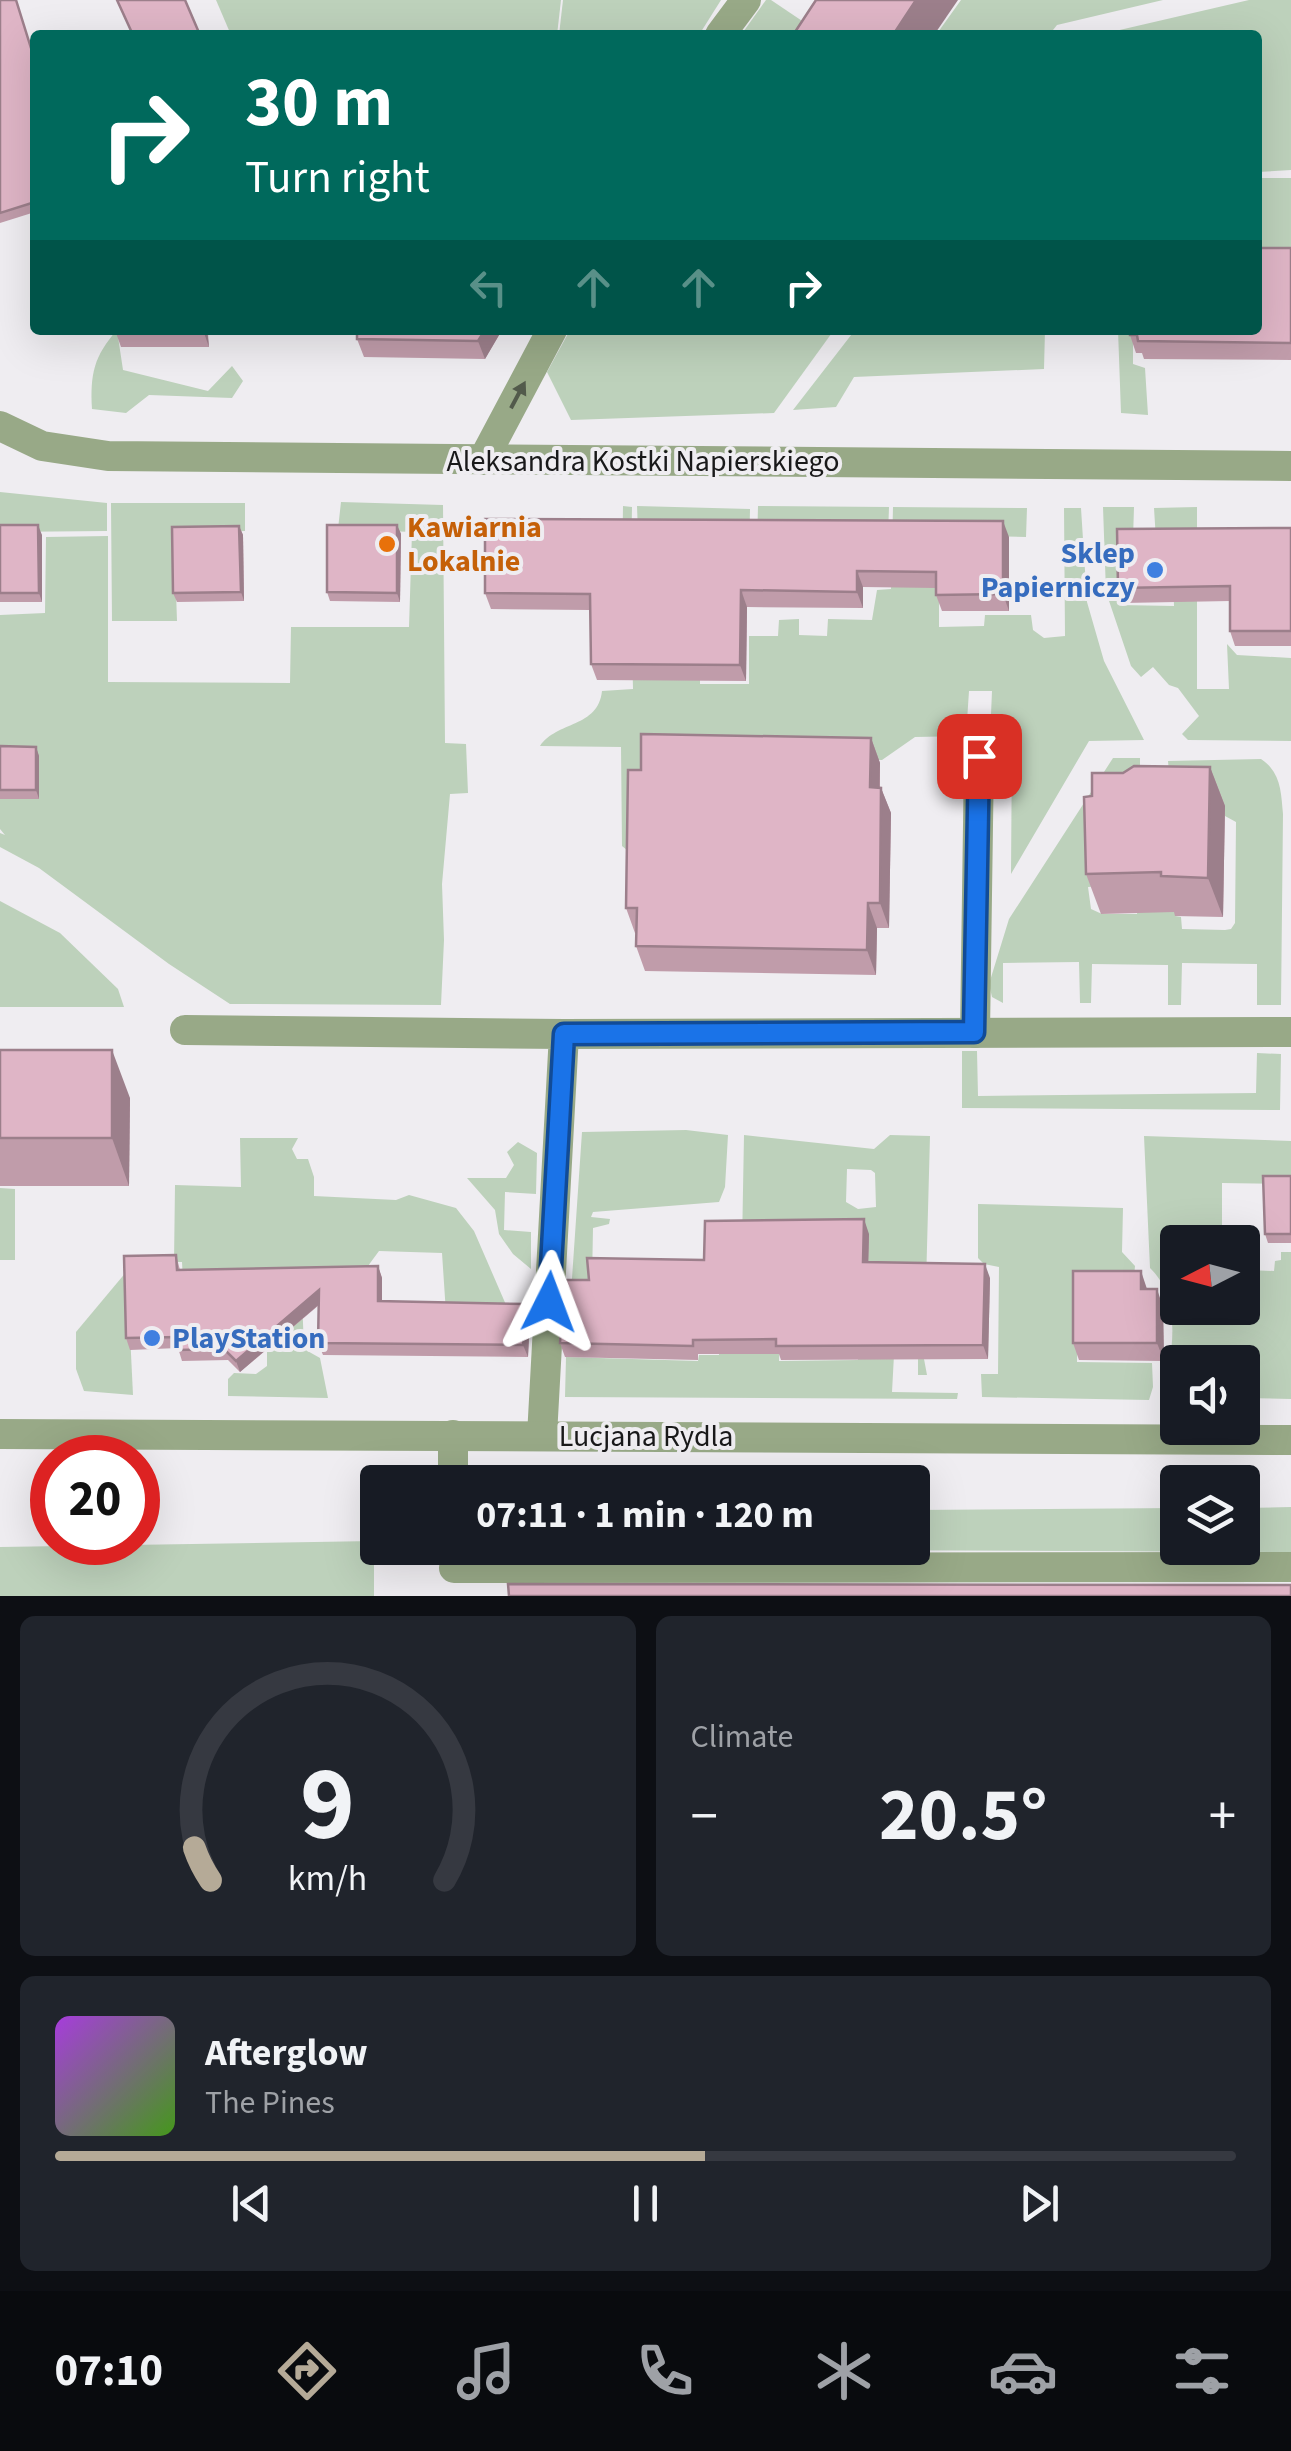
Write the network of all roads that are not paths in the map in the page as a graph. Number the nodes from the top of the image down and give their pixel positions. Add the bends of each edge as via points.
1 (746, 0) edge
2 (724, 30) edge
3 (549, 335) edge
4 (0, 426) edge
5 (483, 460) junction
6 (1291, 466) edge
7 (979, 756) dead end
8 (185, 1030) dead end
9 (974, 1032) junction
10 (1291, 1032) edge
11 (564, 1034) junction
12 (0, 1434) edge
13 (453, 1434) junction
14 (542, 1436) junction
15 (1291, 1440) edge
16 (453, 1465) edge
17 (1291, 1567) edge
18 (454, 1570) edge

1 - 2 street
5 -> 3 street
4 - 5 street, Aleksandra Kostki Napierskiego via 42,446 108,456
5 - 6 street, Aleksandra Kostki Napierskiego
7 - 9 street
8 - 11 street
9 - 10 street
9 - 11 street
11 - 14 street
12 - 13 street, Lucjana Rydla
13 - 14 street, Lucjana Rydla
13 - 16 street
14 - 15 street, Lucjana Rydla
17 - 18 street

